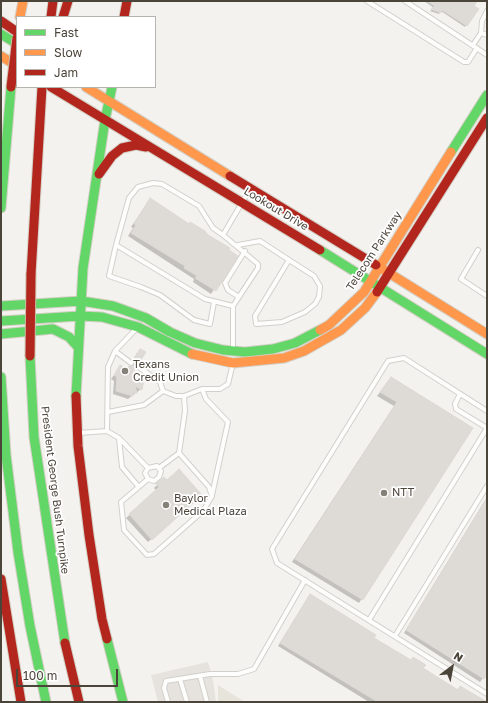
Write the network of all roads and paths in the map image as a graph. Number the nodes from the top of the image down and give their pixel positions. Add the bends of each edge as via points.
1 (20, 1) edge
2 (23, 1) edge
3 (53, 1) edge
4 (68, 1) edge
5 (127, 1) edge
6 (367, 1) edge
7 (404, 1) edge
8 (487, 11) edge
9 (51, 15) edge
10 (20, 16) edge
11 (20, 16) edge
12 (63, 16) edge
13 (124, 16) edge
14 (1, 22) edge
15 (16, 31) edge
16 (481, 33) junction
17 (1, 34) edge
18 (487, 36) edge
19 (16, 43) edge
20 (473, 45) junction
21 (16, 46) edge
22 (477, 48) junction
23 (487, 54) edge
24 (1, 56) edge
25 (16, 65) edge
26 (42, 88) edge
27 (53, 88) edge
28 (88, 88) edge
29 (112, 88) edge
30 (487, 95) edge
31 (110, 102) junction
32 (487, 118) edge
33 (105, 120) junction
34 (160, 153) junction
35 (98, 176) junction
36 (250, 188) junction
37 (242, 204) junction
38 (1, 208) edge
39 (223, 235) junction
40 (116, 245) junction
41 (238, 245) junction
42 (478, 250) dead end
43 (245, 251) junction
44 (289, 260) junction
45 (380, 267) junction
46 (391, 274) junction
47 (371, 282) junction
48 (380, 289) junction
49 (487, 296) edge
50 (239, 297) junction
51 (81, 300) junction
52 (214, 302) junction
53 (1, 306) edge
54 (233, 306) junction
55 (80, 316) junction
56 (1, 321) edge
57 (138, 327) junction
58 (453, 333) junction
59 (1, 334) edge
60 (487, 334) edge
61 (487, 345) edge
62 (78, 346) junction
63 (115, 351) junction
64 (233, 352) junction
65 (487, 354) edge
66 (132, 363) dead end
67 (233, 363) junction
68 (137, 366) dead end
69 (1, 377) edge
70 (1, 383) edge
71 (202, 389) junction
72 (163, 391) junction
73 (460, 394) junction
74 (184, 396) junction
75 (487, 411) edge
76 (108, 412) junction
77 (487, 428) edge
78 (107, 431) junction
79 (78, 433) junction
80 (119, 438) junction
81 (179, 453) junction
82 (148, 468) junction
83 (159, 468) junction
84 (148, 479) junction
85 (138, 486) junction
86 (487, 486) edge
87 (212, 496) junction
88 (1, 579) edge
89 (305, 580) junction
90 (369, 620) junction
91 (61, 628) junction
92 (395, 636) junction
93 (200, 676) junction
94 (180, 678) junction
95 (487, 694) edge
96 (22, 702) edge
97 (46, 702) edge
98 (79, 702) edge
99 (88, 702) edge
100 (122, 702) edge
101 (167, 702) edge
102 (187, 702) edge
103 (207, 702) edge

1 - 10 main road
2 - 11 main road
3 - 9 main road
4 - 12 main road
5 - 13 main road
6 - 22 lane via 464,62 468,62
7 - 20 lane
8 - 16 lane via 482,21
14 - 15 main road
16 - 18 lane
16 - 20 lane
17 - 19 main road
20 - 22 lane
21 - 38 main road, bridge
22 - 23 lane
24 - 25 main road
26 - 91 main road, President George Bush Turnpike, bridge via 31,274 30,356 34,436
27 - 33 main road, Lookout Drive
28 - 31 main road, Lookout Drive
29 - 31 main road
30 - 45 main road, Telecom Parkway
31 - 33 main road
31 - 36 main road, Lookout Drive
32 - 46 main road
33 - 34 main road, Lookout Drive
33 - 35 main road
34 - 35 main road via 136,145 122,148 112,156
34 - 37 main road, Lookout Drive
35 - 51 main road via 83,268
36 - 37 lane
36 - 45 main road, Lookout Drive
37 - 39 lane
37 - 47 main road, Lookout Drive
39 - 40 lane via 213,228 200,206 162,184 153,182 138,187 129,198
39 - 41 lane
40 - 52 lane
40 - 52 lane via 109,276 160,295 194,320 210,324
41 - 43 lane
41 - 44 lane via 260,241
42 - 49 lane via 461,279
43 - 50 lane via 258,264 258,268
43 - 50 lane via 225,284 228,290
44 - 44 lane via 314,276 320,286 319,297 306,312 282,322 256,324 256,316
45 - 46 main road, Lookout Drive
45 - 47 main road, Telecom Parkway
46 - 48 main road
46 - 60 main road, Lookout Drive
47 - 48 main road, Lookout Drive
47 - 64 main road, Telecom Parkway via 329,325 295,343 273,349
48 - 58 main road, Lookout Drive
48 - 67 main road via 348,324 314,347 284,358
50 - 54 lane
51 - 53 main road, Telecom Parkway
51 - 55 main road
51 - 64 main road, Telecom Parkway via 130,311 195,343
52 - 54 lane
54 - 64 lane
55 - 56 main road
55 - 57 main road via 118,320
55 - 62 main road
57 - 63 lane
57 - 67 main road via 193,355
58 - 61 main road
58 - 65 main road, Lookout Drive
59 - 62 main road via 53,329 69,337
62 - 79 main road
63 - 66 lane
63 - 76 lane via 108,367
64 - 67 main road
67 - 71 lane via 228,384 220,389
68 - 72 lane via 160,382
69 - 70 main road
70 - 97 main road via 18,552
71 - 74 lane
71 - 87 lane via 206,399 228,422
72 - 74 lane
72 - 76 lane via 144,405
73 - 75 lane
73 - 77 lane via 455,404 456,409
73 - 89 lane via 404,358 388,361 272,549 277,563
74 - 81 lane via 185,411
76 - 78 lane
77 - 90 lane
78 - 79 lane
78 - 80 lane
79 - 100 main road via 88,535 102,619
80 - 82 lane
80 - 85 lane via 122,467
81 - 83 lane
81 - 87 lane via 209,487
82 - 83 lane
82 - 84 lane
83 - 84 lane via 159,477 154,481
84 - 85 lane
85 - 87 lane via 121,502 122,519 124,530 147,555 154,554 203,511
86 - 92 lane
88 - 96 main road
89 - 90 lane
89 - 93 lane via 254,669 238,674
90 - 92 lane
91 - 98 main road, President George Bush Turnpike
91 - 99 main road
92 - 95 lane
93 - 94 lane
93 - 103 lane
94 - 101 lane via 166,681 164,688
94 - 102 lane

